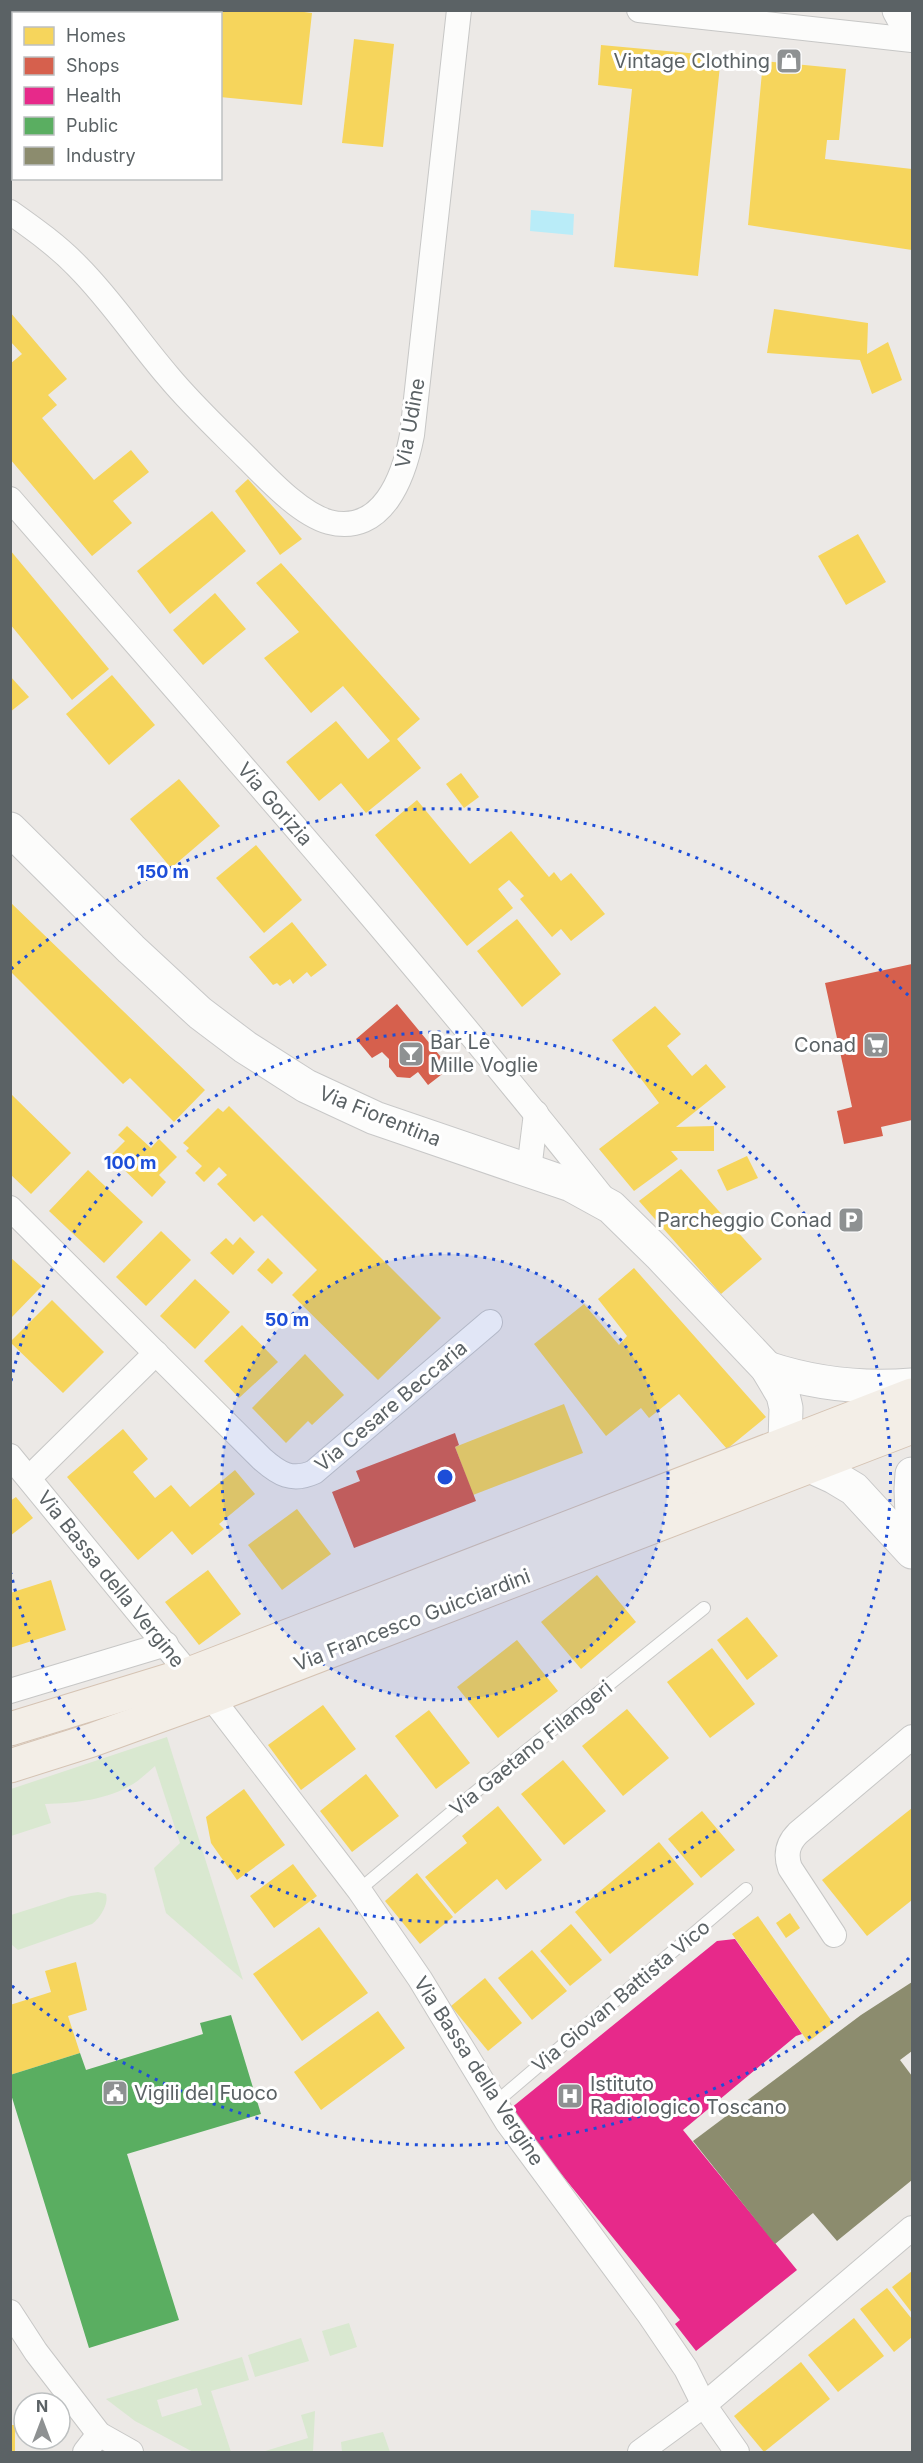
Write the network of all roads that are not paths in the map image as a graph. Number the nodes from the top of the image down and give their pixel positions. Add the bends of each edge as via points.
1 (459, 10) edge
2 (639, 10) edge
3 (899, 10) edge
4 (912, 34) edge
5 (912, 40) edge
6 (10, 213) edge
7 (10, 499) edge
8 (10, 829) edge
9 (536, 1113) junction
10 (529, 1170) junction
11 (611, 1207) junction
12 (10, 1208) edge
13 (490, 1322) dead end
14 (156, 1353) junction
15 (767, 1368) junction
16 (912, 1385) edge
17 (912, 1395) edge
18 (912, 1427) edge
19 (785, 1443) junction
20 (10, 1456) edge
21 (812, 1467) junction
22 (912, 1474) edge
23 (29, 1478) junction
24 (912, 1515) edge
25 (912, 1552) edge
26 (704, 1608) dead end
27 (166, 1644) junction
28 (200, 1685) junction
29 (10, 1691) edge
30 (10, 1729) edge
31 (912, 1737) edge
32 (10, 1766) edge
33 (746, 1889) dead end
34 (359, 1890) junction
35 (834, 1935) dead end
36 (495, 2103) junction
37 (912, 2228) edge
38 (10, 2312) edge
39 (704, 2405) junction
40 (92, 2443) edge
41 (131, 2452) edge
42 (640, 2452) edge
43 (737, 2452) edge

1 - 6 street, Via Udine via 412,435 400,478 385,504 364,520 348,524 328,522 268,480 169,377 78,267
2 - 5 street
3 - 4 main road
7 - 9 street, Via Gorizia via 389,935
8 - 10 main road, Via Fiorentina via 131,949 200,1013 245,1047 338,1102
9 - 10 street
9 - 11 street, Via Gorizia
10 - 11 main road, Via Fiorentina via 571,1185
11 - 15 main road, Via Fiorentina
12 - 14 street, Via Cesare Beccaria
13 - 14 street, Via Cesare Beccaria via 314,1472 293,1478 262,1459
14 - 23 street
15 - 16 main road, Via Fiorentina via 842,1385
15 - 19 main road, Via Fiorentina via 783,1395
17 - 19 main road, Via Francesco Guicciardini
18 - 21 main road, Via Francesco Guicciardini
19 - 28 main road, Via Francesco Guicciardini
20 - 23 street, Via Bassa della Vergine
21 - 25 main road via 854,1489
21 - 28 main road, Via Francesco Guicciardini
22 - 24 main road
23 - 27 street, Via Bassa della Vergine
26 - 34 lane, Via Gaetano Filangeri
27 - 28 street, Via Bassa della Vergine
27 - 29 street
28 - 30 main road, Via Francesco Guicciardini
28 - 32 main road, Via Francesco Guicciardini via 92,1740
28 - 34 street, Via Bassa della Vergine
31 - 35 street via 798,1833 789,1846 790,1868
33 - 36 lane, Via Giovan Battista Vico
34 - 36 street, Via Bassa della Vergine via 420,1979
36 - 39 street, Via Bassa della Vergine via 648,2313 686,2369
37 - 39 street
38 - 40 street
39 - 42 street
39 - 43 street, Via Bassa della Vergine
40 - 41 street

